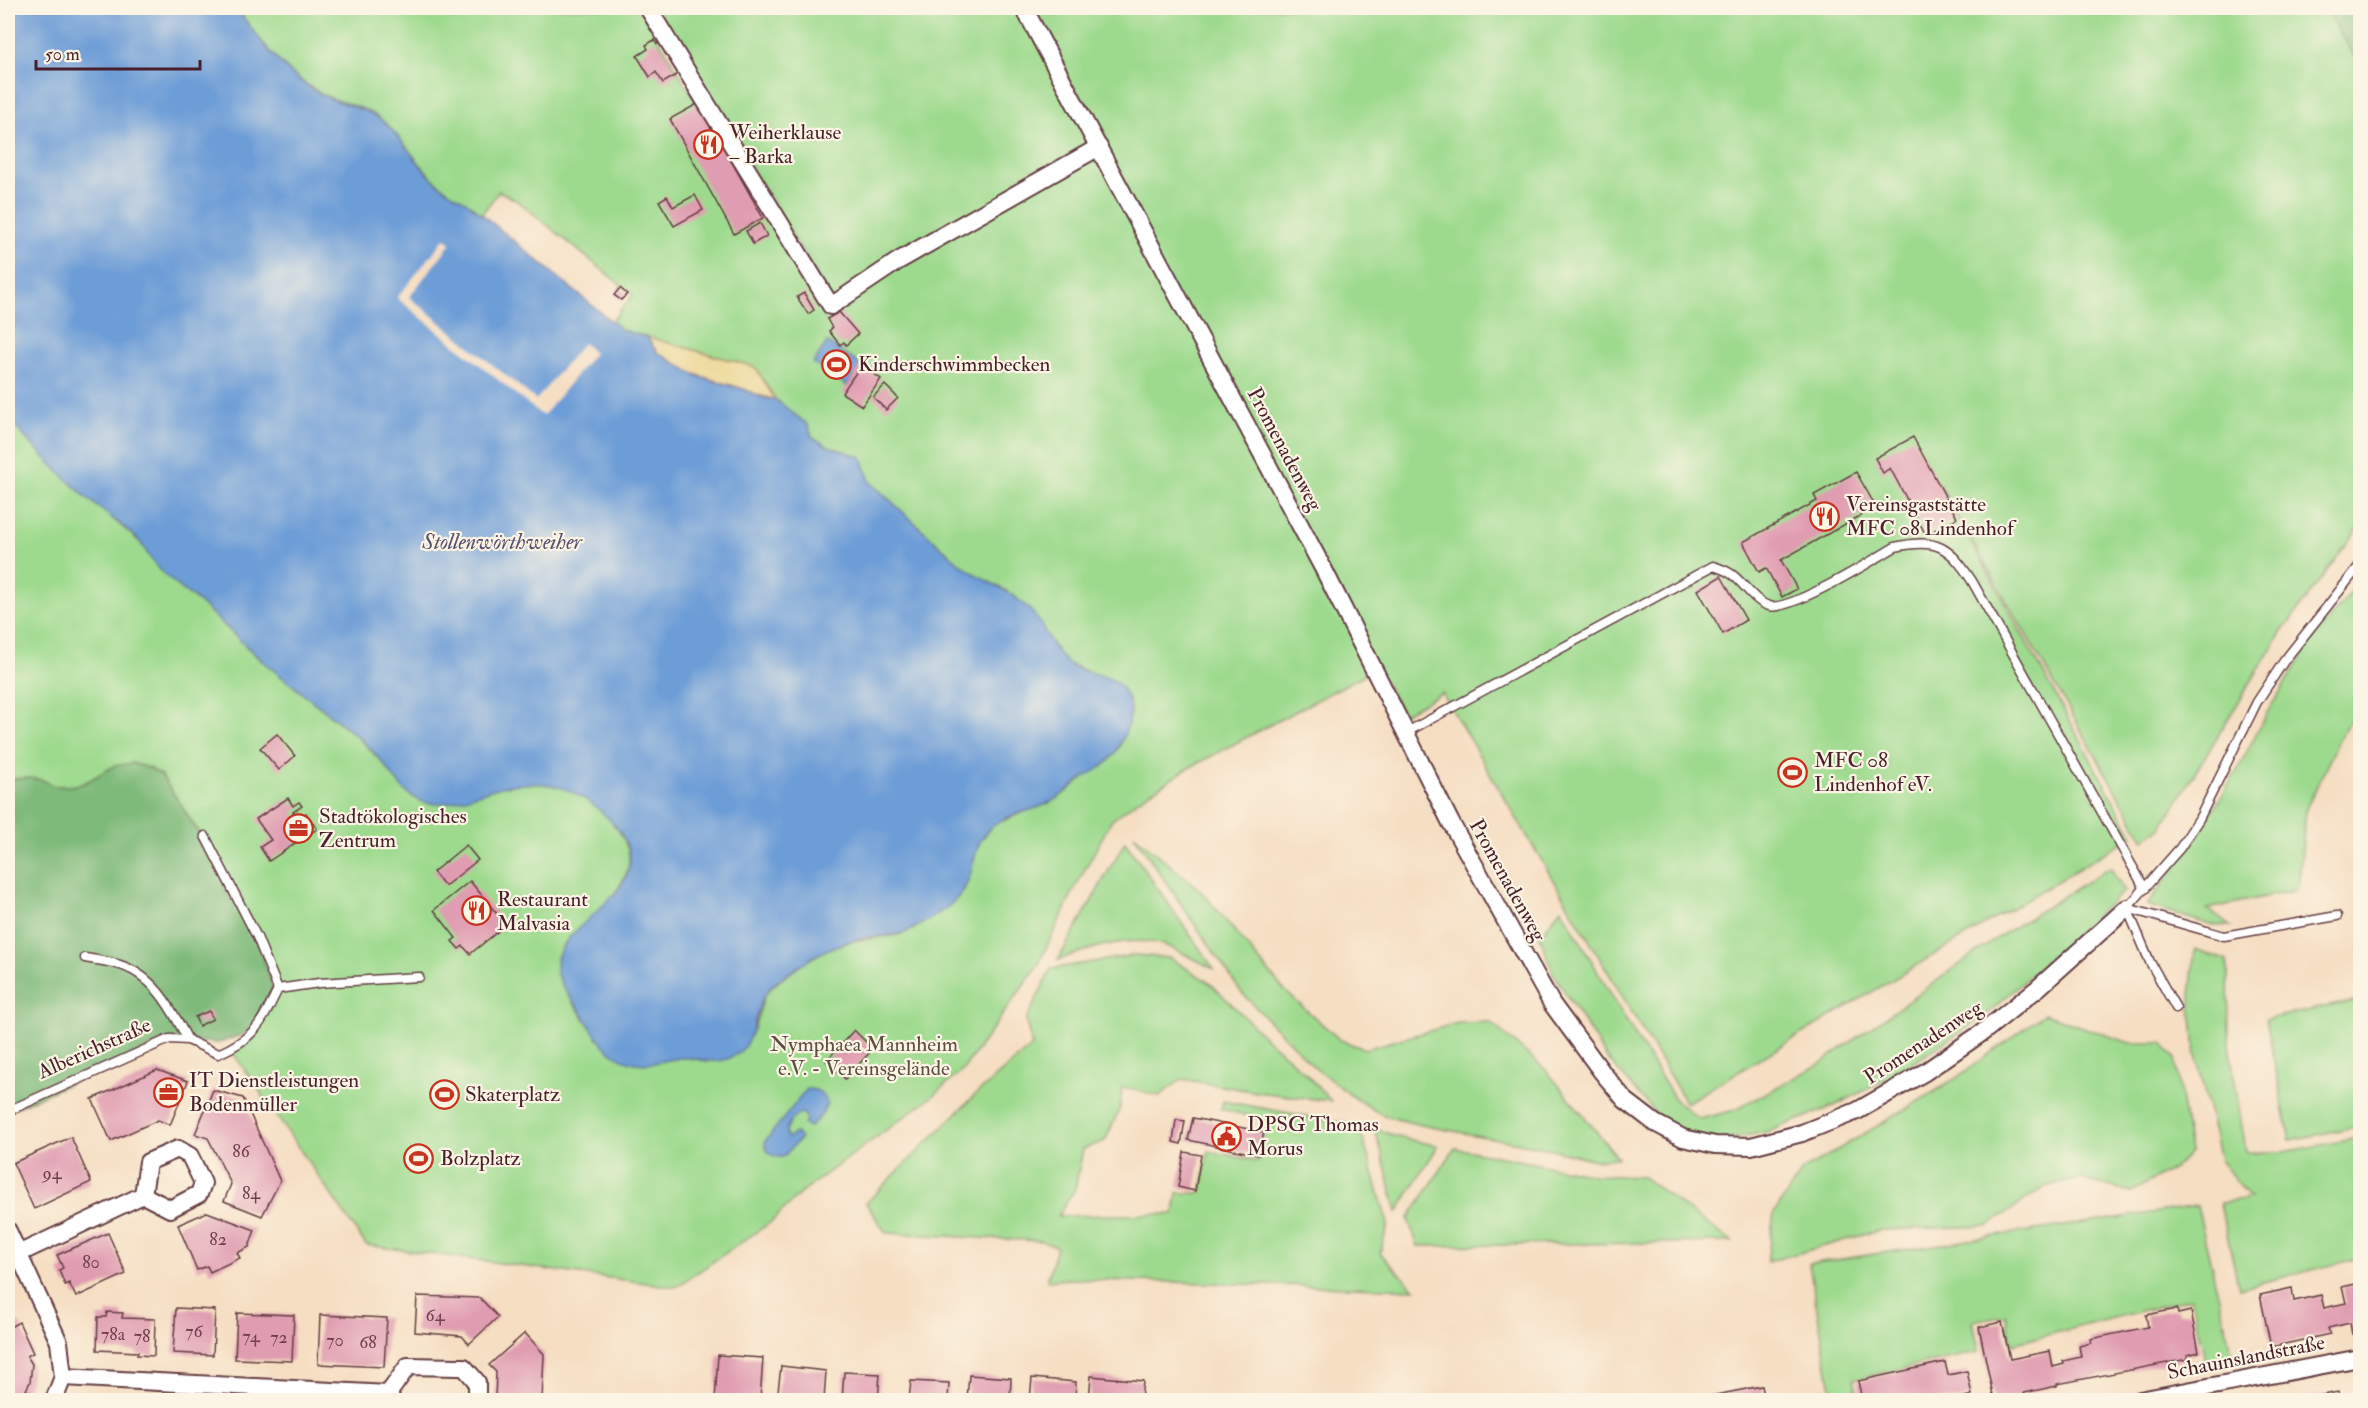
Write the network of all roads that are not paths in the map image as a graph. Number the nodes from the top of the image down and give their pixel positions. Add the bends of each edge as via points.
1 (648, 8) edge
2 (1028, 9) edge
3 (1100, 147) junction
4 (2361, 565) edge
5 (1405, 733) junction
6 (205, 836) dead end
7 (2145, 889) junction
8 (2127, 908) junction
9 (2337, 916) dead end
10 (85, 958) dead end
11 (418, 977) dead end
12 (278, 989) junction
13 (2176, 1008) dead end
14 (188, 1040) junction
15 (8, 1111) edge
16 (143, 1195) dead end
17 (8, 1231) edge
18 (18, 1254) junction
19 (2361, 1358) edge
20 (63, 1377) junction
21 (390, 1397) edge
22 (54, 1401) edge
23 (477, 1401) edge
24 (2140, 1401) edge

1 - 3 street via 831,306 898,261
2 - 3 street, Promenadenweg
3 - 5 street, Promenadenweg via 1324,570
4 - 7 lane via 2284,661 2257,702 2199,819
5 - 7 lane via 1713,566 1734,576 1768,606 1777,607 1802,598 1895,548 1934,545 1956,558 1972,581
5 - 8 street, Promenadenweg via 1551,1004 1625,1100 1683,1138 1715,1145 1751,1146 1802,1133 1857,1111 1925,1072 1983,1032
6 - 12 lane via 257,937
7 - 8 lane
8 - 9 lane via 2224,936
8 - 13 lane via 2150,962
10 - 14 lane via 120,965 145,979 168,1002
11 - 12 lane
12 - 14 lane via 261,1023 232,1048 218,1054
14 - 15 lane, Alberichstraße via 169,1039
16 - 18 street
17 - 18 street
18 - 20 street via 59,1342
19 - 24 street, Schauinslandstraße
20 - 21 street
20 - 22 street
21 - 23 street via 408,1366 458,1367 477,1382

